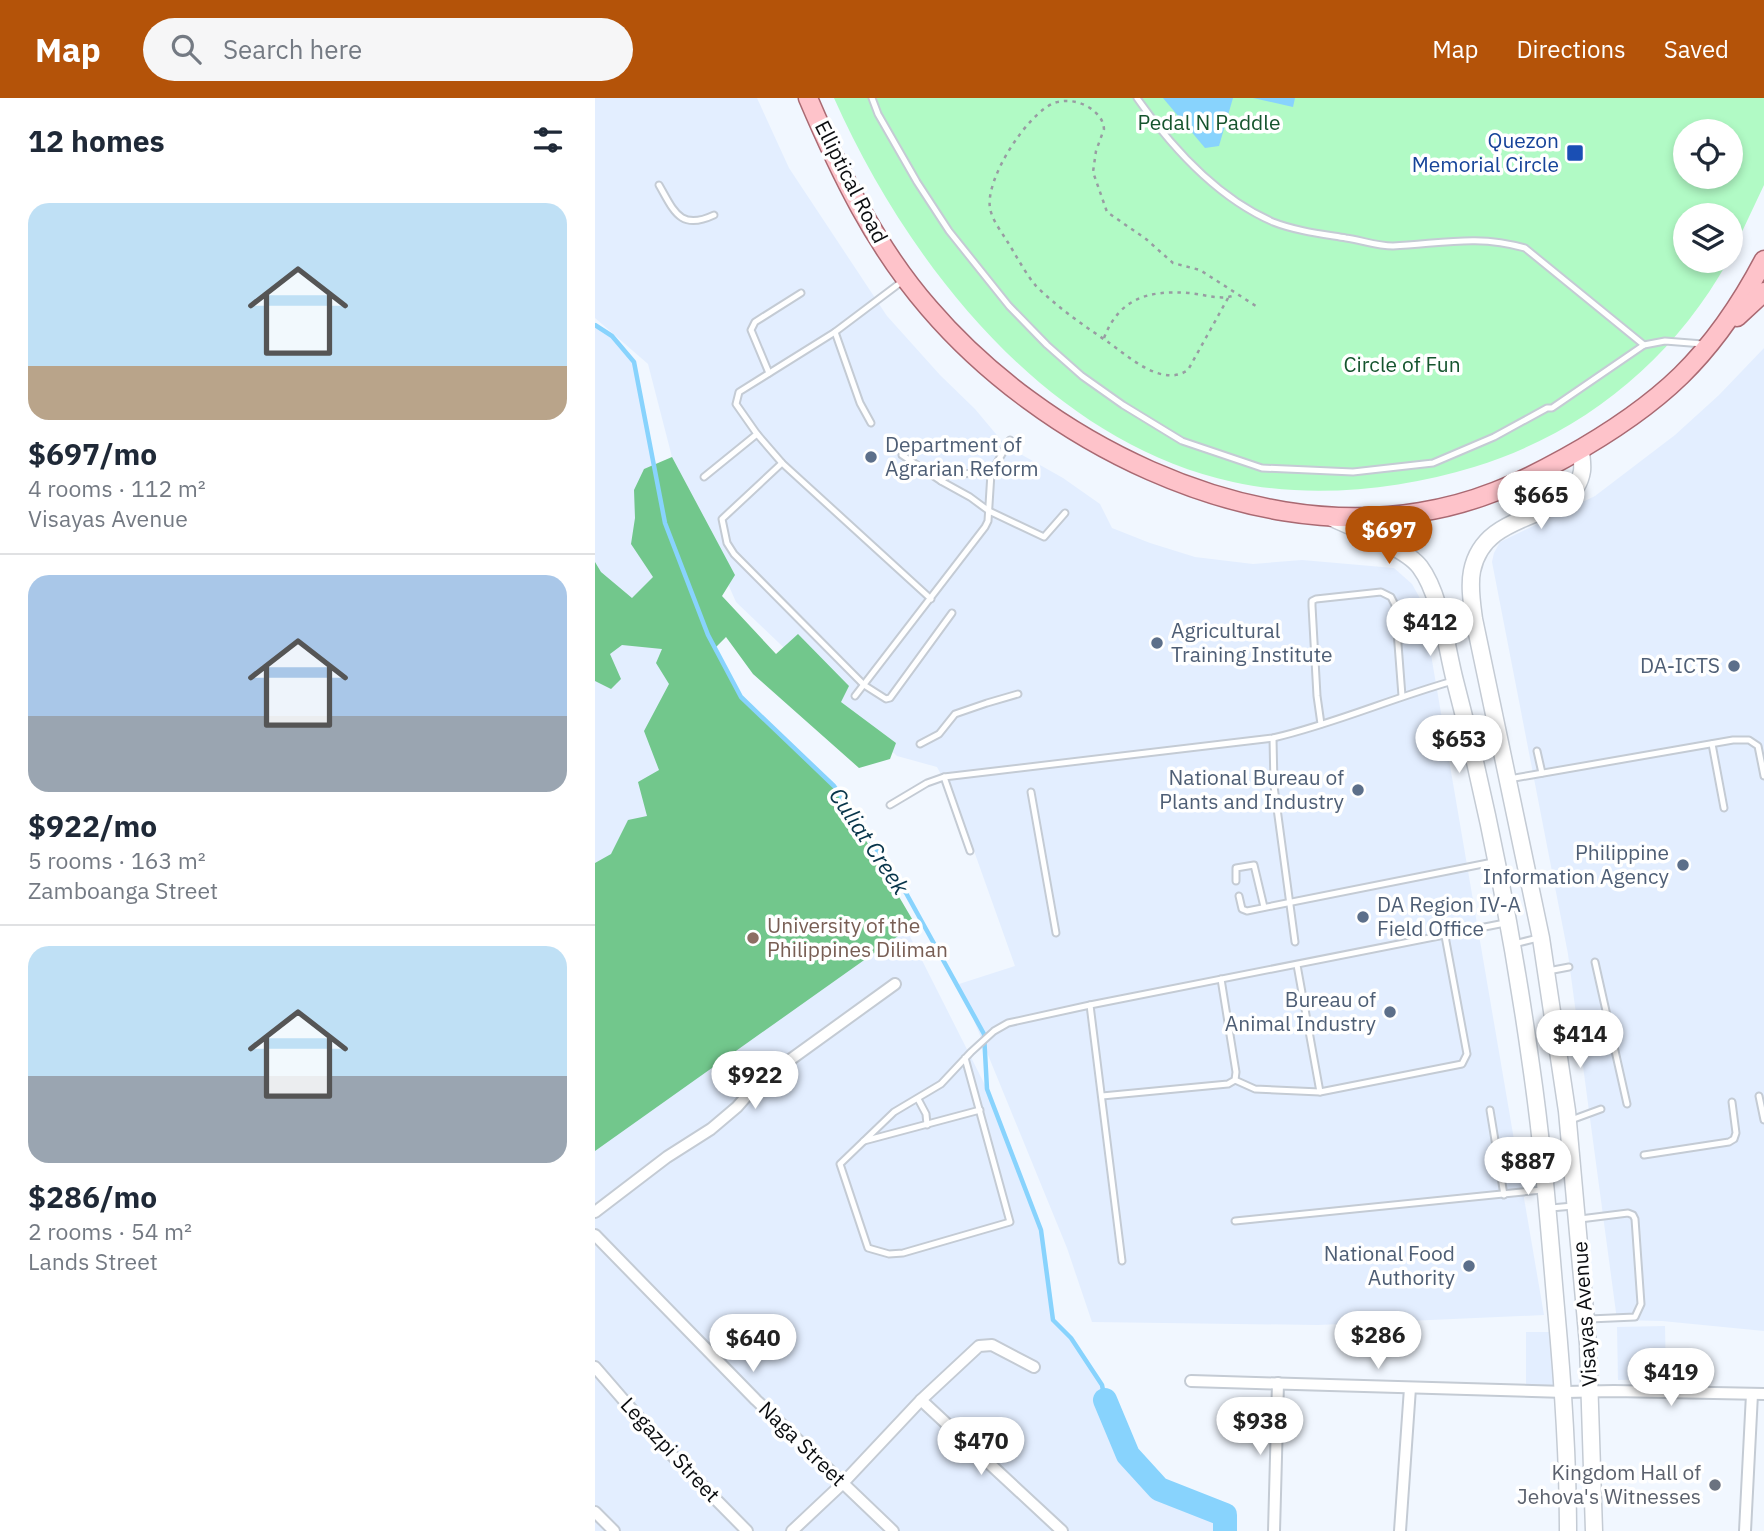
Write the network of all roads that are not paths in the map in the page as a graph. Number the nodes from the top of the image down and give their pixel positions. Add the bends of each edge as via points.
1 (809, 98) edge
2 (871, 98) edge
3 (1137, 98) edge
4 (659, 185) dead end
5 (714, 215) dead end
6 (1764, 260) edge
7 (905, 279) junction
8 (1764, 292) edge
9 (801, 293) dead end
10 (835, 332) junction
11 (1716, 338) junction
12 (1644, 345) junction
13 (769, 373) junction
14 (871, 423) dead end
15 (757, 434) junction
16 (1010, 440) dead end
17 (1581, 449) junction
18 (902, 455) dead end
19 (782, 463) junction
20 (991, 473) junction
21 (703, 477) dead end
22 (941, 481) junction
23 (989, 511) junction
24 (1065, 513) dead end
25 (1328, 516) junction
26 (931, 599) junction
27 (952, 613) dead end
28 (1455, 681) junction
29 (864, 685) junction
30 (1018, 694) dead end
31 (855, 696) dead end
32 (1402, 696) junction
33 (1321, 724) junction
34 (1273, 738) junction
35 (920, 744) dead end
36 (1712, 744) junction
37 (1537, 751) dead end
38 (1542, 773) junction
39 (1764, 776) edge
40 (944, 777) junction
41 (1509, 779) junction
42 (1480, 784) junction
43 (1031, 792) dead end
44 (1514, 804) junction
45 (890, 805) dead end
46 (1485, 808) junction
47 (1724, 808) dead end
48 (970, 851) dead end
49 (1496, 862) junction
50 (1236, 881) dead end
51 (1239, 896) dead end
52 (1291, 902) junction
53 (1263, 907) junction
54 (1509, 922) junction
55 (1056, 933) dead end
56 (1445, 936) junction
57 (1541, 938) junction
58 (1295, 942) dead end
59 (1512, 944) junction
60 (1595, 962) dead end
61 (1297, 965) junction
62 (1569, 967) dead end
63 (1547, 971) junction
64 (1221, 979) junction
65 (895, 984) dead end
66 (1090, 1004) junction
67 (965, 1058) junction
68 (1235, 1080) junction
69 (1320, 1092) junction
70 (1102, 1096) junction
71 (1759, 1097) dead end
72 (918, 1099) junction
73 (1732, 1102) dead end
74 (1627, 1104) dead end
75 (1601, 1109) dead end
76 (979, 1110) junction
77 (1490, 1110) dead end
78 (1764, 1120) edge
79 (1568, 1121) junction
80 (927, 1125) junction
81 (863, 1142) junction
82 (1643, 1154) dead end
83 (1546, 1190) junction
84 (1504, 1195) junction
85 (1548, 1209) junction
86 (595, 1212) edge
87 (1578, 1213) junction
88 (1235, 1221) dead end
89 (595, 1235) edge
90 (1122, 1261) dead end
91 (1586, 1320) junction
92 (595, 1367) edge
93 (1034, 1367) dead end
94 (1191, 1381) dead end
95 (1278, 1383) junction
96 (1410, 1388) junction
97 (1578, 1392) junction
98 (1752, 1394) junction
99 (1764, 1394) edge
100 (921, 1400) junction
101 (842, 1484) junction
102 (595, 1512) edge
103 (614, 1531) edge
104 (747, 1531) edge
105 (792, 1531) edge
106 (893, 1531) edge
107 (1062, 1531) edge
108 (1274, 1531) edge
109 (1400, 1531) edge
110 (1568, 1531) edge
111 (1594, 1531) edge
112 (1745, 1531) edge

1 - 7 main road, Elliptical Road via 864,215
2 - 12 lane via 917,183 1009,306 1103,391 1162,430 1203,450 1262,468 1353,472 1433,463 1552,408
3 - 12 lane via 1199,172 1274,222 1394,246 1451,240 1506,242 1525,248
4 - 5 lane via 675,214 686,220 693,223
6 - 11 main road, Elliptical Road
7 - 10 lane
7 - 25 main road, Elliptical Road via 987,367 1092,442 1199,489
8 - 11 main road
9 - 13 lane via 755,322 751,330
10 - 13 lane
10 - 14 lane
11 - 12 lane
11 - 17 main road, Elliptical Road via 1655,400
13 - 15 lane via 741,390 736,401
15 - 19 lane
15 - 21 lane
16 - 20 lane
17 - 25 main road, Elliptical Road via 1504,490 1447,507 1388,516
17 - 41 main road, Visayas Avenue via 1583,470 1570,495 1495,532 1483,544 1472,572 1474,619
18 - 22 lane
19 - 26 lane
19 - 29 lane via 722,519 727,543
20 - 22 lane via 948,474
20 - 23 lane
22 - 23 lane
23 - 24 lane via 1044,537
23 - 26 lane via 985,527
25 - 28 main road, Visayas Avenue via 1398,550 1422,569
26 - 29 lane
27 - 29 lane via 890,698
28 - 32 lane
28 - 42 main road, Visayas Avenue
29 - 31 lane
30 - 35 lane via 955,714 939,734
32 - 33 lane
32 - 33 lane via 1391,597 1381,592 1316,599 1313,619
33 - 34 lane
34 - 40 lane
34 - 52 lane via 1274,786
36 - 38 lane
36 - 39 lane via 1749,740 1758,746
36 - 47 lane
37 - 38 lane
38 - 41 lane
40 - 45 lane
40 - 48 lane
41 - 42 main road via 1495,785
41 - 44 main road, Visayas Avenue
42 - 46 main road, Visayas Avenue
43 - 55 lane
44 - 46 main road via 1495,802
44 - 57 main road, Visayas Avenue
46 - 49 main road, Visayas Avenue
49 - 52 lane
49 - 54 main road, Visayas Avenue
50 - 53 lane via 1236,867 1254,865
51 - 53 lane via 1244,911
52 - 53 lane
52 - 58 lane
54 - 56 lane
54 - 59 main road, Visayas Avenue
56 - 61 lane
56 - 69 lane via 1465,1061
57 - 59 lane
57 - 63 main road, Visayas Avenue
59 - 83 main road, Visayas Avenue
60 - 74 lane
61 - 64 lane
61 - 69 lane
62 - 63 lane
63 - 79 main road, Visayas Avenue
64 - 66 lane
64 - 68 lane
65 - 86 street via 758,1083 711,1129
66 - 67 lane via 1009,1023
66 - 70 lane
67 - 72 lane via 941,1084
67 - 76 lane
68 - 69 lane via 1255,1090
68 - 70 lane
70 - 90 lane
71 - 78 lane
72 - 80 lane
72 - 81 lane via 894,1112
73 - 82 lane via 1736,1133 1729,1142
75 - 79 lane
76 - 80 lane
76 - 81 lane via 1010,1222 903,1253 878,1252 868,1248 864,1239 840,1164
77 - 84 lane
79 - 87 main road, Visayas Avenue
80 - 81 lane
83 - 84 lane
83 - 85 main road, Visayas Avenue
84 - 88 lane
85 - 87 lane
85 - 97 main road, Visayas Avenue
87 - 91 main road, Visayas Avenue
87 - 91 lane via 1629,1213 1635,1219 1640,1310 1635,1317
89 - 101 street, Naga Street
91 - 97 main road, Visayas Avenue
92 - 104 street, Legazpi Street via 666,1449
93 - 100 street via 992,1345 979,1346
94 - 95 street
95 - 96 street
95 - 108 street
96 - 97 street
96 - 109 street
97 - 98 street
97 - 110 main road, Visayas Avenue
97 - 111 main road, Visayas Avenue
98 - 99 street
98 - 112 street
100 - 101 street
100 - 107 street
101 - 105 street
101 - 106 street, Naga Street
102 - 103 street

